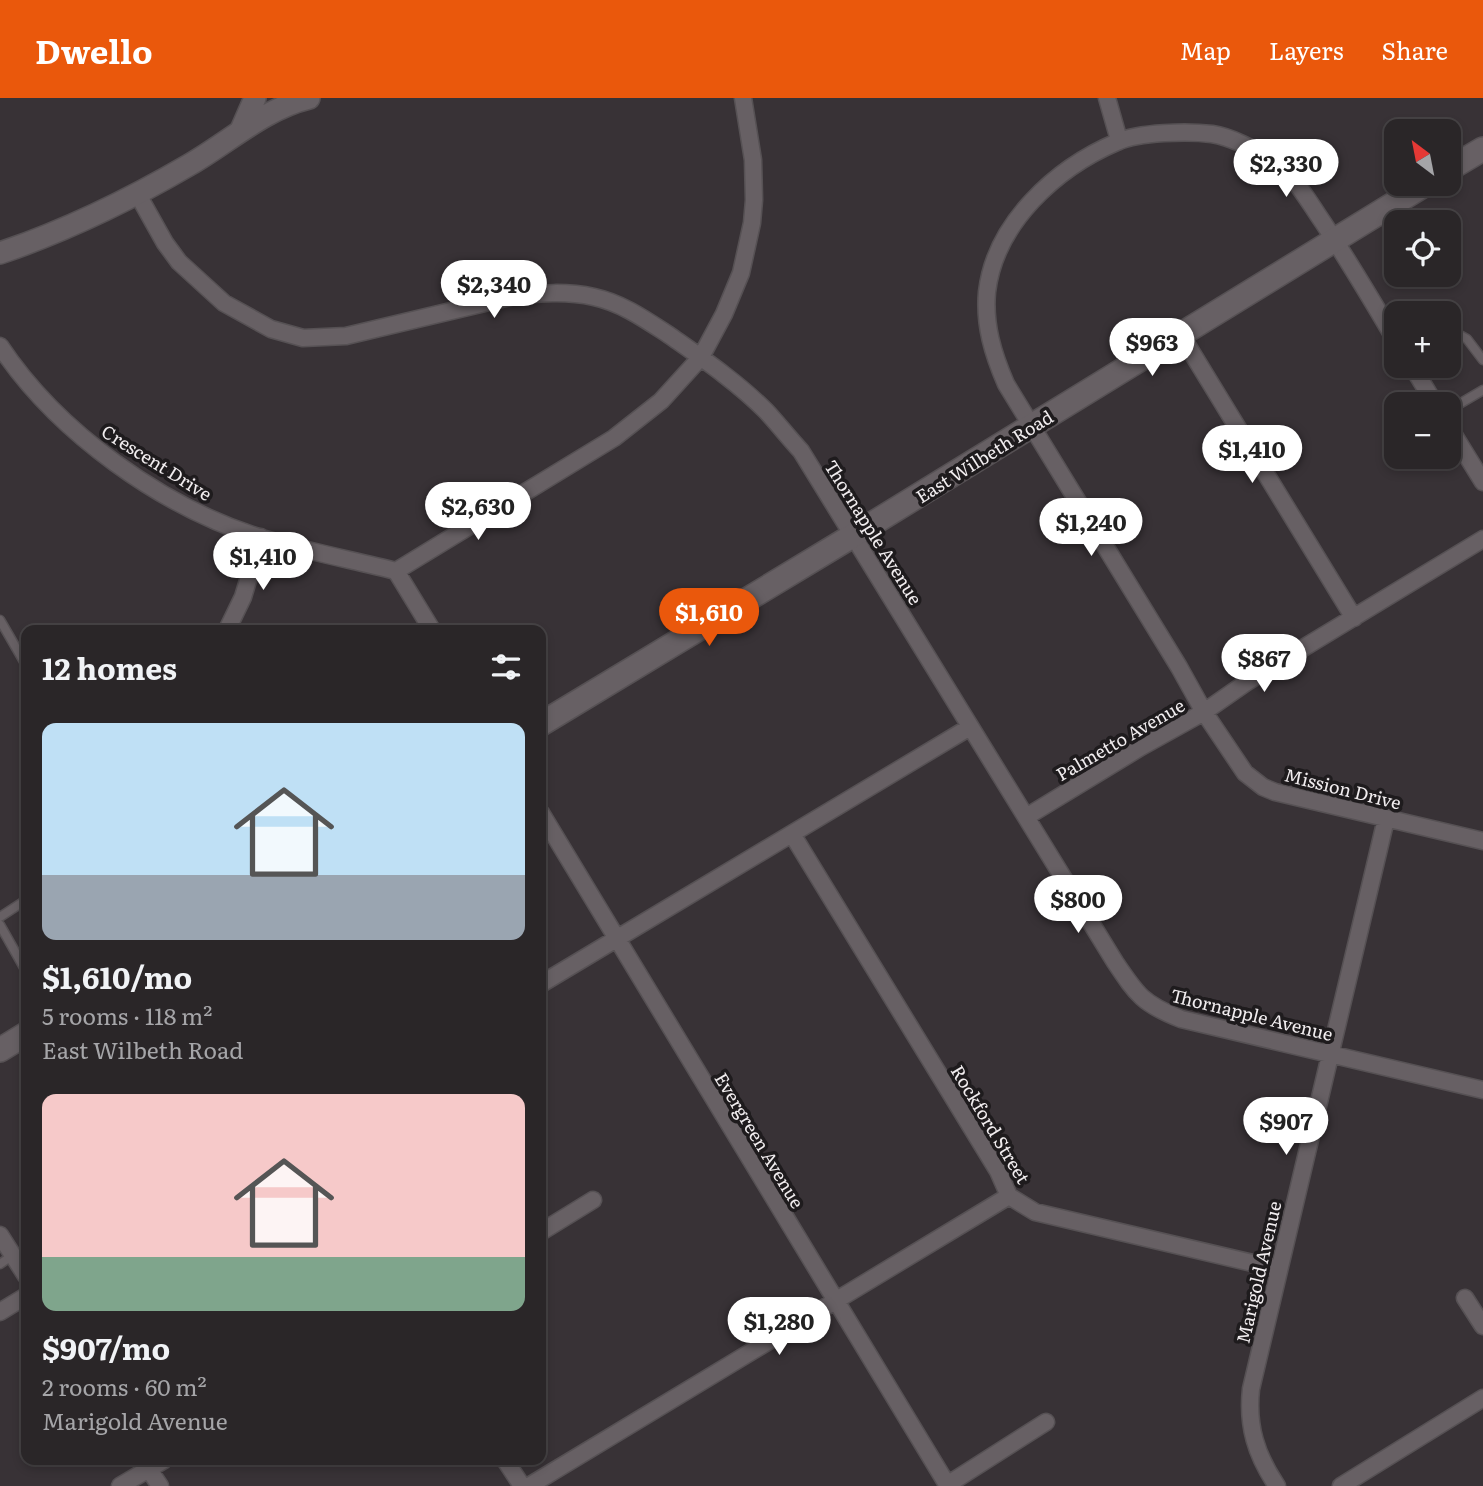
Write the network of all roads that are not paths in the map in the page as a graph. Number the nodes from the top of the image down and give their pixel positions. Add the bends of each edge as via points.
1 (255, 98) edge
2 (309, 98) edge
3 (743, 98) edge
4 (1107, 98) edge
5 (241, 130) junction
6 (1119, 140) junction
7 (1483, 149) edge
8 (1461, 162) edge
9 (137, 193) junction
10 (1406, 196) edge
11 (1335, 239) junction
12 (0, 253) edge
13 (1384, 321) edge
14 (1181, 335) junction
15 (1461, 336) edge
16 (0, 346) edge
17 (701, 357) junction
18 (1483, 360) edge
19 (1483, 390) edge
20 (1461, 403) edge
21 (1032, 427) junction
22 (1461, 446) edge
23 (1483, 482) edge
24 (854, 535) junction
25 (261, 537) junction
26 (1483, 539) edge
27 (396, 571) junction
28 (1354, 618) junction
29 (0, 620) edge
30 (229, 625) edge
31 (429, 625) edge
32 (21, 656) edge
33 (1204, 712) junction
34 (546, 721) edge
35 (970, 727) junction
36 (1026, 817) junction
37 (1386, 819) junction
38 (546, 821) edge
39 (792, 834) junction
40 (1483, 841) edge
41 (21, 903) edge
42 (0, 917) edge
43 (0, 925) edge
44 (616, 939) junction
45 (21, 962) edge
46 (546, 982) edge
47 (21, 1037) edge
48 (0, 1050) edge
49 (1332, 1054) junction
50 (1483, 1090) edge
51 (1009, 1196) junction
52 (593, 1200) dead end
53 (546, 1229) edge
54 (0, 1235) edge
55 (6, 1260) edge
56 (1278, 1269) junction
57 (21, 1272) edge
58 (1465, 1298) dead end
59 (21, 1299) edge
60 (836, 1301) junction
61 (0, 1312) edge
62 (1483, 1326) edge
63 (1483, 1398) edge
64 (1046, 1422) dead end
65 (145, 1465) edge
66 (147, 1465) edge
67 (508, 1465) edge
68 (948, 1485) edge
69 (120, 1486) edge
70 (160, 1486) edge
71 (522, 1486) edge
72 (529, 1486) edge
73 (1277, 1486) edge
74 (1341, 1486) edge

1 - 5 street
2 - 5 street
3 - 17 street via 753,160 752,223 740,273
4 - 6 street
5 - 9 street
6 - 11 street via 1183,132 1214,134 1238,143 1289,175
6 - 21 street, Mission Drive via 1076,165 1030,203 992,270 987,306 993,356
7 - 8 main road
9 - 12 street
9 - 17 street, Thornapple Avenue via 179,261 224,303 271,330 303,338 345,336 514,296 567,293 595,297 634,313
10 - 11 main road, East Wilbeth Road
11 - 13 street
11 - 14 main road, East Wilbeth Road
14 - 21 main road, East Wilbeth Road
14 - 28 street
15 - 18 lane
16 - 25 street, Crescent Drive via 43,399 117,465 210,518
17 - 24 street, Thornapple Avenue via 768,413 801,451
17 - 27 street via 661,401 614,438
19 - 20 lane
21 - 24 main road, East Wilbeth Road
21 - 33 street, Mission Drive
22 - 23 street
24 - 34 main road, East Wilbeth Road
24 - 35 street, Thornapple Avenue
25 - 27 street, Crescent Drive
25 - 30 street
26 - 28 street, Palmetto Avenue
27 - 31 street
28 - 33 street, Palmetto Avenue
29 - 32 lane
33 - 36 street, Palmetto Avenue
33 - 37 street, Mission Drive via 1245,773 1263,786
35 - 36 street, Thornapple Avenue
35 - 39 street
36 - 49 street, Thornapple Avenue via 1121,971 1147,1003 1181,1019
37 - 40 street, Mission Drive
37 - 49 street, Marigold Avenue
38 - 44 street, Evergreen Avenue
39 - 44 street
39 - 51 street, Rockford Street
41 - 42 lane
43 - 45 lane
44 - 46 street
44 - 60 street, Evergreen Avenue
47 - 48 main road
49 - 50 street, Thornapple Avenue
49 - 56 street, Marigold Avenue
51 - 56 street, Rockford Street via 1035,1212
51 - 60 street
52 - 53 street
54 - 55 street
55 - 57 street
56 - 73 street, Marigold Avenue via 1250,1402 1256,1447
58 - 62 street
59 - 61 street
60 - 68 street, Evergreen Avenue
60 - 72 street
63 - 74 street
64 - 68 street
65 - 69 street
66 - 70 street
67 - 71 street

